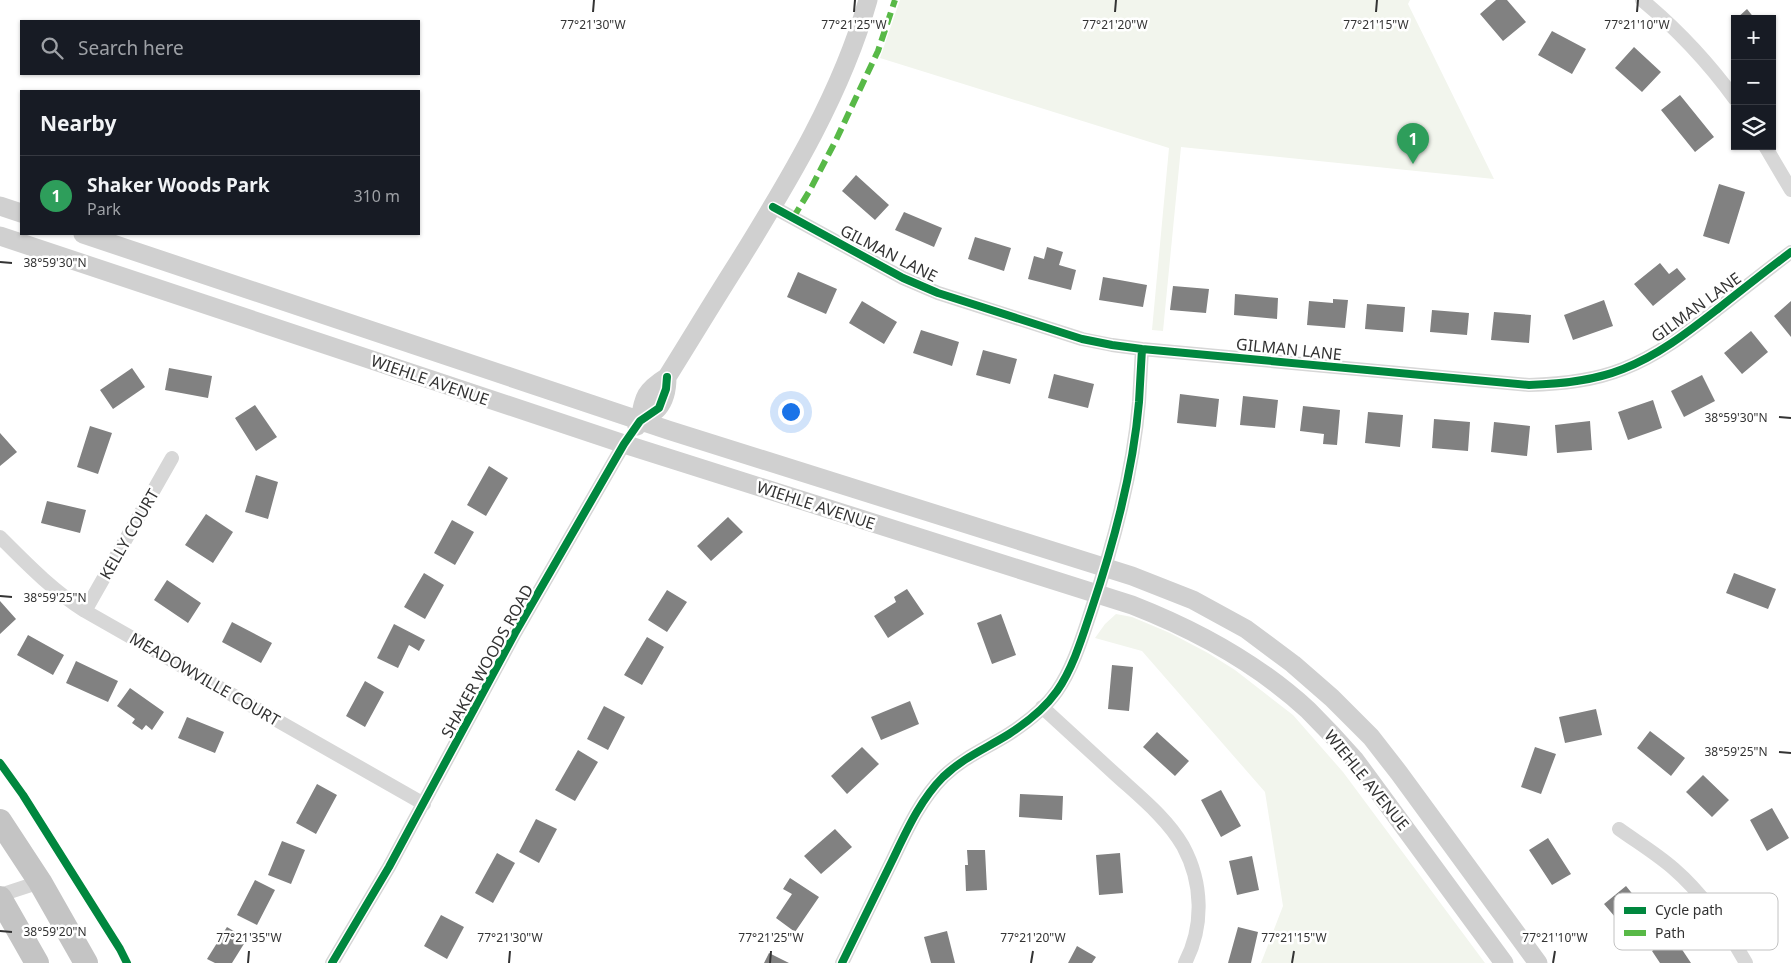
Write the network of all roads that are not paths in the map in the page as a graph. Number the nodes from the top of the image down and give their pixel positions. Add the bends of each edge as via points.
1 (868, 0) edge
2 (1642, 0) edge
3 (1731, 94) edge
4 (1767, 150) edge
5 (1791, 190) edge
6 (0, 206) edge
7 (773, 207) junction
8 (20, 213) edge
9 (86, 235) edge
10 (0, 236) edge
11 (1791, 252) edge
12 (1142, 349) junction
13 (640, 421) junction
14 (624, 444) junction
15 (172, 458) dead end
16 (0, 537) edge
17 (1105, 567) junction
18 (1096, 594) junction
19 (85, 611) junction
20 (1042, 707) junction
21 (424, 804) junction
22 (0, 821) edge
23 (1619, 828) dead end
24 (40, 882) junction
25 (1698, 893) edge
26 (0, 897) edge
27 (1738, 950) edge
28 (37, 963) edge
29 (86, 963) edge
30 (332, 963) edge
31 (842, 963) edge
32 (1185, 963) edge
33 (1504, 963) edge
34 (1538, 963) edge
35 (1746, 963) edge

1 - 7 main road, SHAKER WOODS ROAD via 839,79
2 - 3 street via 1677,31
4 - 5 street
6 - 8 main road
7 - 12 street, GILMAN LANE via 902,278 938,293 1082,339
7 - 13 main road, SHAKER WOODS ROAD via 667,377 652,386 643,402
9 - 13 main road, WIEHLE AVENUE
10 - 14 main road, WIEHLE AVENUE
11 - 12 street, GILMAN LANE via 1677,341 1648,358 1622,370 1561,384 1529,385
12 - 17 street via 1139,402 1129,470
13 - 14 main road, SHAKER WOODS ROAD
13 - 17 main road, WIEHLE AVENUE
14 - 18 main road, WIEHLE AVENUE
14 - 21 street, SHAKER WOODS ROAD via 515,633
15 - 19 street, KELLY COURT
16 - 19 street, MEADOWVILLE COURT via 44,581
17 - 18 street
17 - 34 main road, WIEHLE AVENUE via 1162,587 1222,615 1293,664 1332,698 1371,737 1399,773
18 - 20 street via 1067,674
18 - 33 main road, WIEHLE AVENUE via 1160,616 1217,644 1274,682 1307,710 1355,760
19 - 21 street, MEADOWVILLE COURT
20 - 31 street via 1009,734 960,762 932,790 914,816
20 - 32 street via 1152,808 1183,846 1198,886 1199,906 1198,930
21 - 30 street, SHAKER WOODS ROAD
22 - 24 highway
23 - 25 street via 1673,868
24 - 26 street
24 - 29 highway
26 - 28 highway
27 - 35 street

